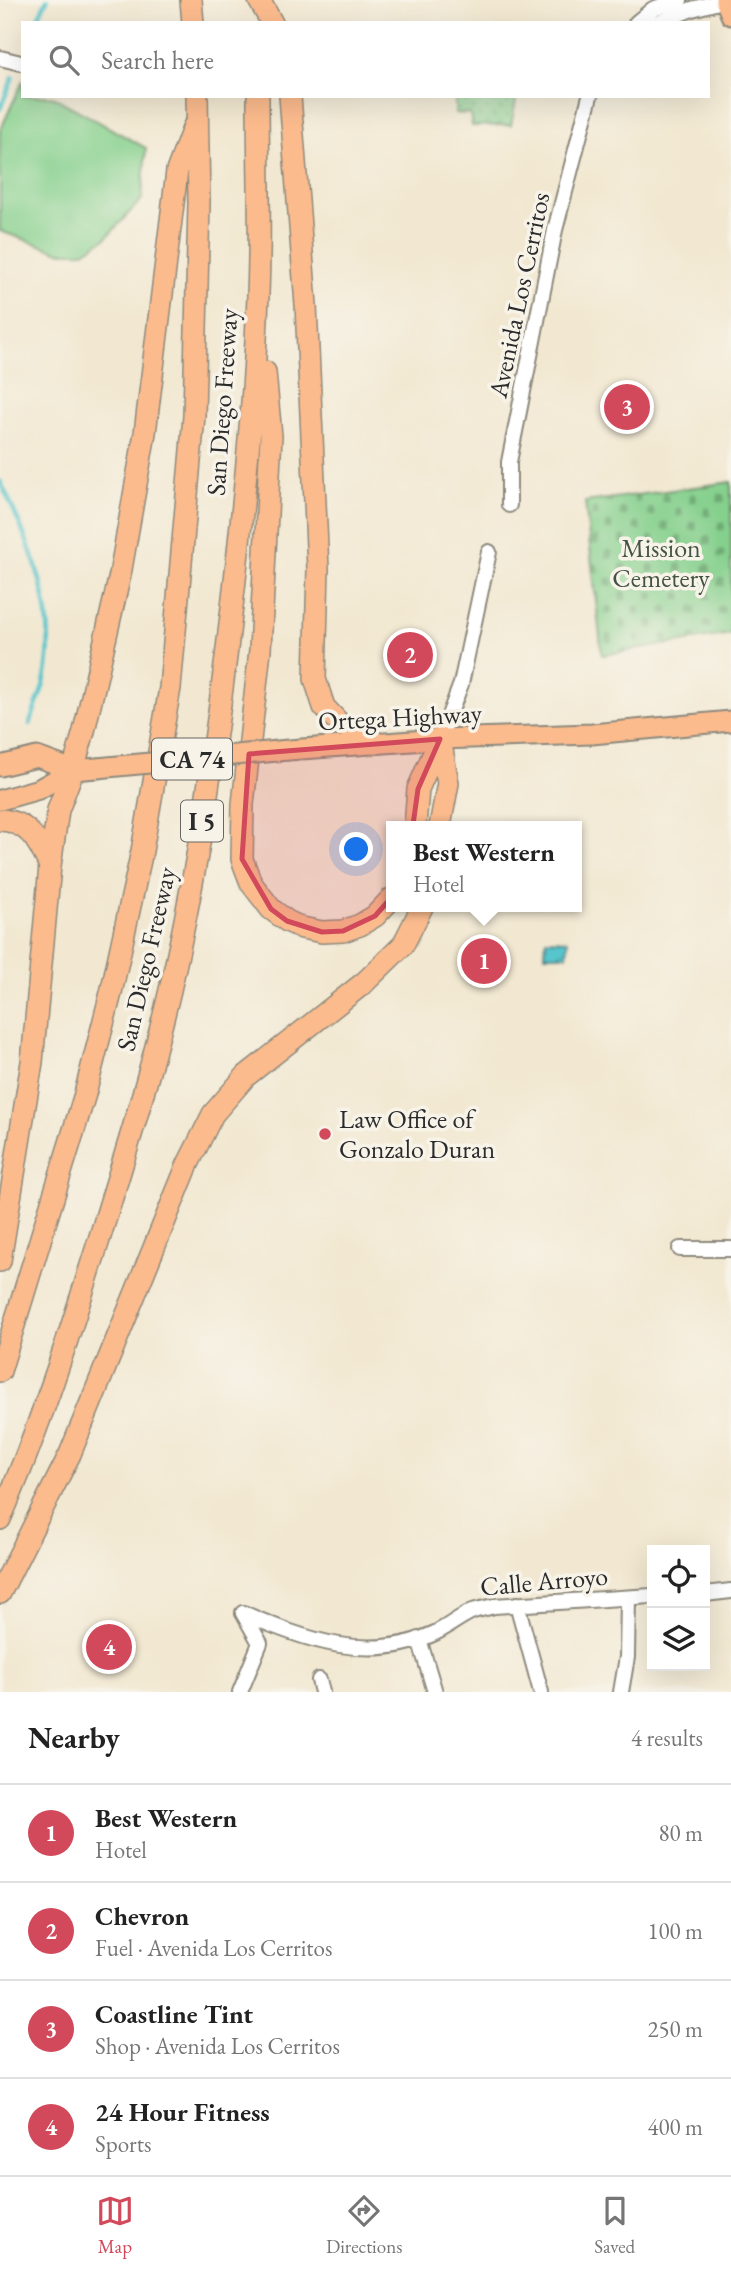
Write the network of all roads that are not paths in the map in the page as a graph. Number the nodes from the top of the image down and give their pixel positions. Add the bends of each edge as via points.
1 (191, 0) edge
2 (258, 0) edge
3 (680, 0) edge
4 (725, 0) edge
5 (731, 15) edge
6 (193, 21) edge
7 (257, 21) edge
8 (271, 21) edge
9 (638, 21) edge
10 (662, 21) edge
11 (0, 58) edge
12 (21, 63) dead end
13 (258, 98) edge
14 (290, 98) edge
15 (589, 98) edge
16 (198, 105) edge
17 (257, 302) junction
18 (509, 505) dead end
19 (489, 552) dead end
20 (731, 721) edge
21 (440, 739) junction
22 (377, 743) junction
23 (0, 766) edge
24 (73, 770) junction
25 (0, 800) edge
26 (0, 820) edge
27 (415, 821) edge
28 (441, 821) edge
29 (50, 866) junction
30 (386, 904) edge
31 (420, 912) edge
32 (680, 1249) dead end
33 (731, 1249) edge
34 (0, 1261) edge
35 (0, 1371) edge
36 (0, 1519) edge
37 (731, 1591) edge
38 (0, 1593) edge
39 (710, 1593) edge
40 (647, 1597) edge
41 (628, 1598) junction
42 (517, 1604) junction
43 (419, 1639) junction
44 (240, 1692) edge
45 (435, 1692) edge
46 (541, 1692) edge
47 (621, 1692) edge

1 - 6 highway
2 - 7 highway
2 - 8 highway
3 - 9 street via 653,9
4 - 5 main road
4 - 10 street
11 - 12 street
13 - 17 highway, San Diego Freeway / I 5
14 - 22 highway via 306,305 317,555 315,679 324,707 341,724
15 - 18 street, Avenida Los Cerritos via 539,310 509,462
16 - 24 highway via 177,171 139,473 120,575
16 - 35 highway, San Diego Freeway / I 5 via 192,448 170,688 111,993 85,1094
17 - 30 highway via 271,436 260,650 243,804 242,859 251,883 271,909 302,928 343,931 375,916
17 - 36 highway, San Diego Freeway / I 5 via 244,502 196,866 137,1118 79,1304
19 - 21 street via 461,684
20 - 21 main road, Ortega Highway / CA 74 via 592,734
21 - 22 main road, Ortega Highway / CA 74
21 - 27 highway via 418,789
21 - 28 highway via 448,783
22 - 24 main road, Ortega Highway / CA 74, bridge
23 - 24 main road, Ortega Highway via 37,757
24 - 25 main road, Ortega Highway via 39,789
24 - 29 highway via 58,810
26 - 29 highway via 30,832
29 - 34 highway via 32,1062
31 - 38 highway via 403,945 365,982 246,1076 213,1114 188,1164 70,1454
32 - 33 street
37 - 39 street
40 - 41 street, Calle Arroyo
41 - 42 street, Calle Arroyo
41 - 47 street
42 - 43 street, Calle Arroyo via 472,1611
42 - 46 street
43 - 44 street, Calle Arroyo via 376,1650 343,1646 243,1613 260,1643
43 - 45 street

